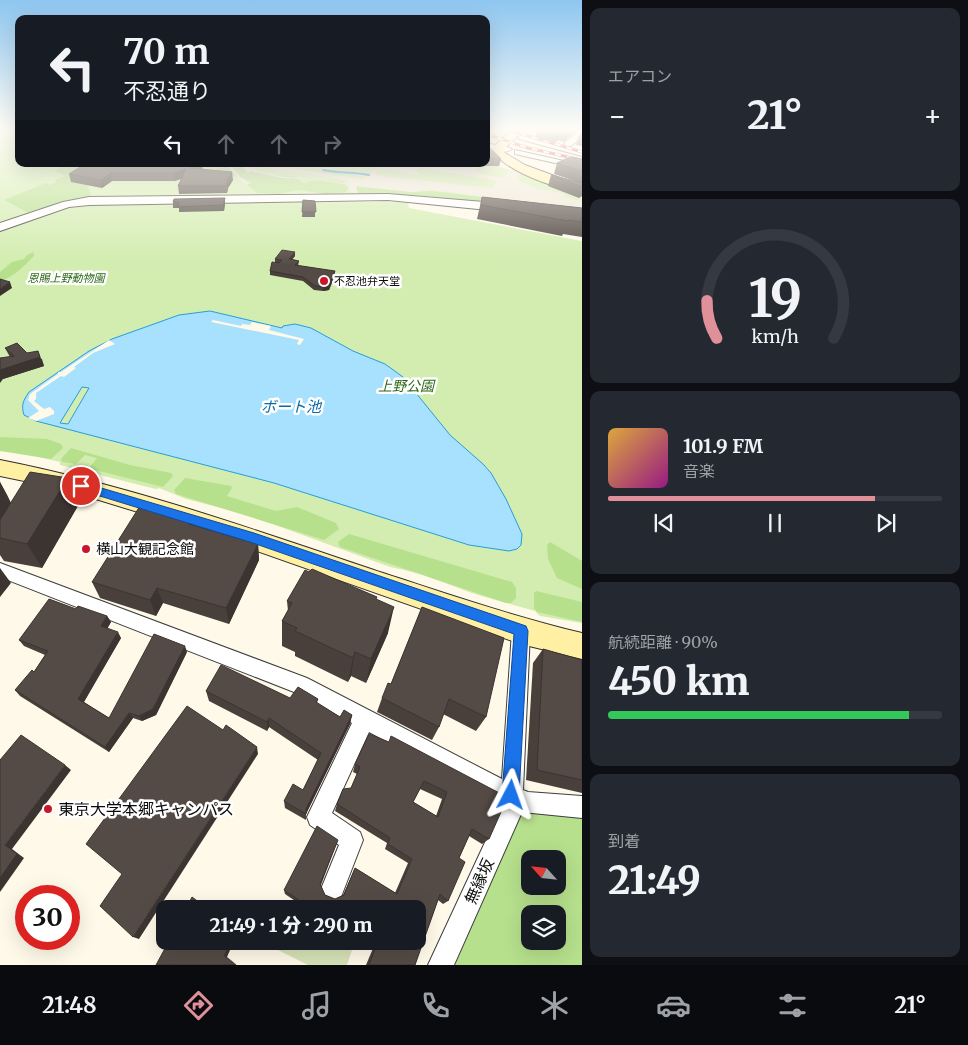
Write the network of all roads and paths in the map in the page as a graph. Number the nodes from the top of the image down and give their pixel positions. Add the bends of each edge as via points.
1 (543, 175) edge
2 (555, 175) edge
3 (582, 185) edge
4 (582, 190) edge
5 (519, 210) edge
6 (0, 227) edge
7 (0, 468) edge
8 (0, 570) edge
9 (521, 631) junction
10 (582, 646) edge
11 (364, 719) junction
12 (511, 795) junction
13 (582, 807) edge
14 (333, 889) dead end
15 (441, 965) edge

1 - 4 main road
2 - 3 main road
5 - 6 street via 436,200 365,197 89,201 67,204
7 - 9 main road via 41,485 254,538
8 - 11 street via 300,685
9 - 10 main road
9 - 12 street, 無縁坂
11 - 12 street
11 - 14 street via 318,817 352,840
12 - 13 street via 526,803
12 - 15 street, 無縁坂 via 511,811

